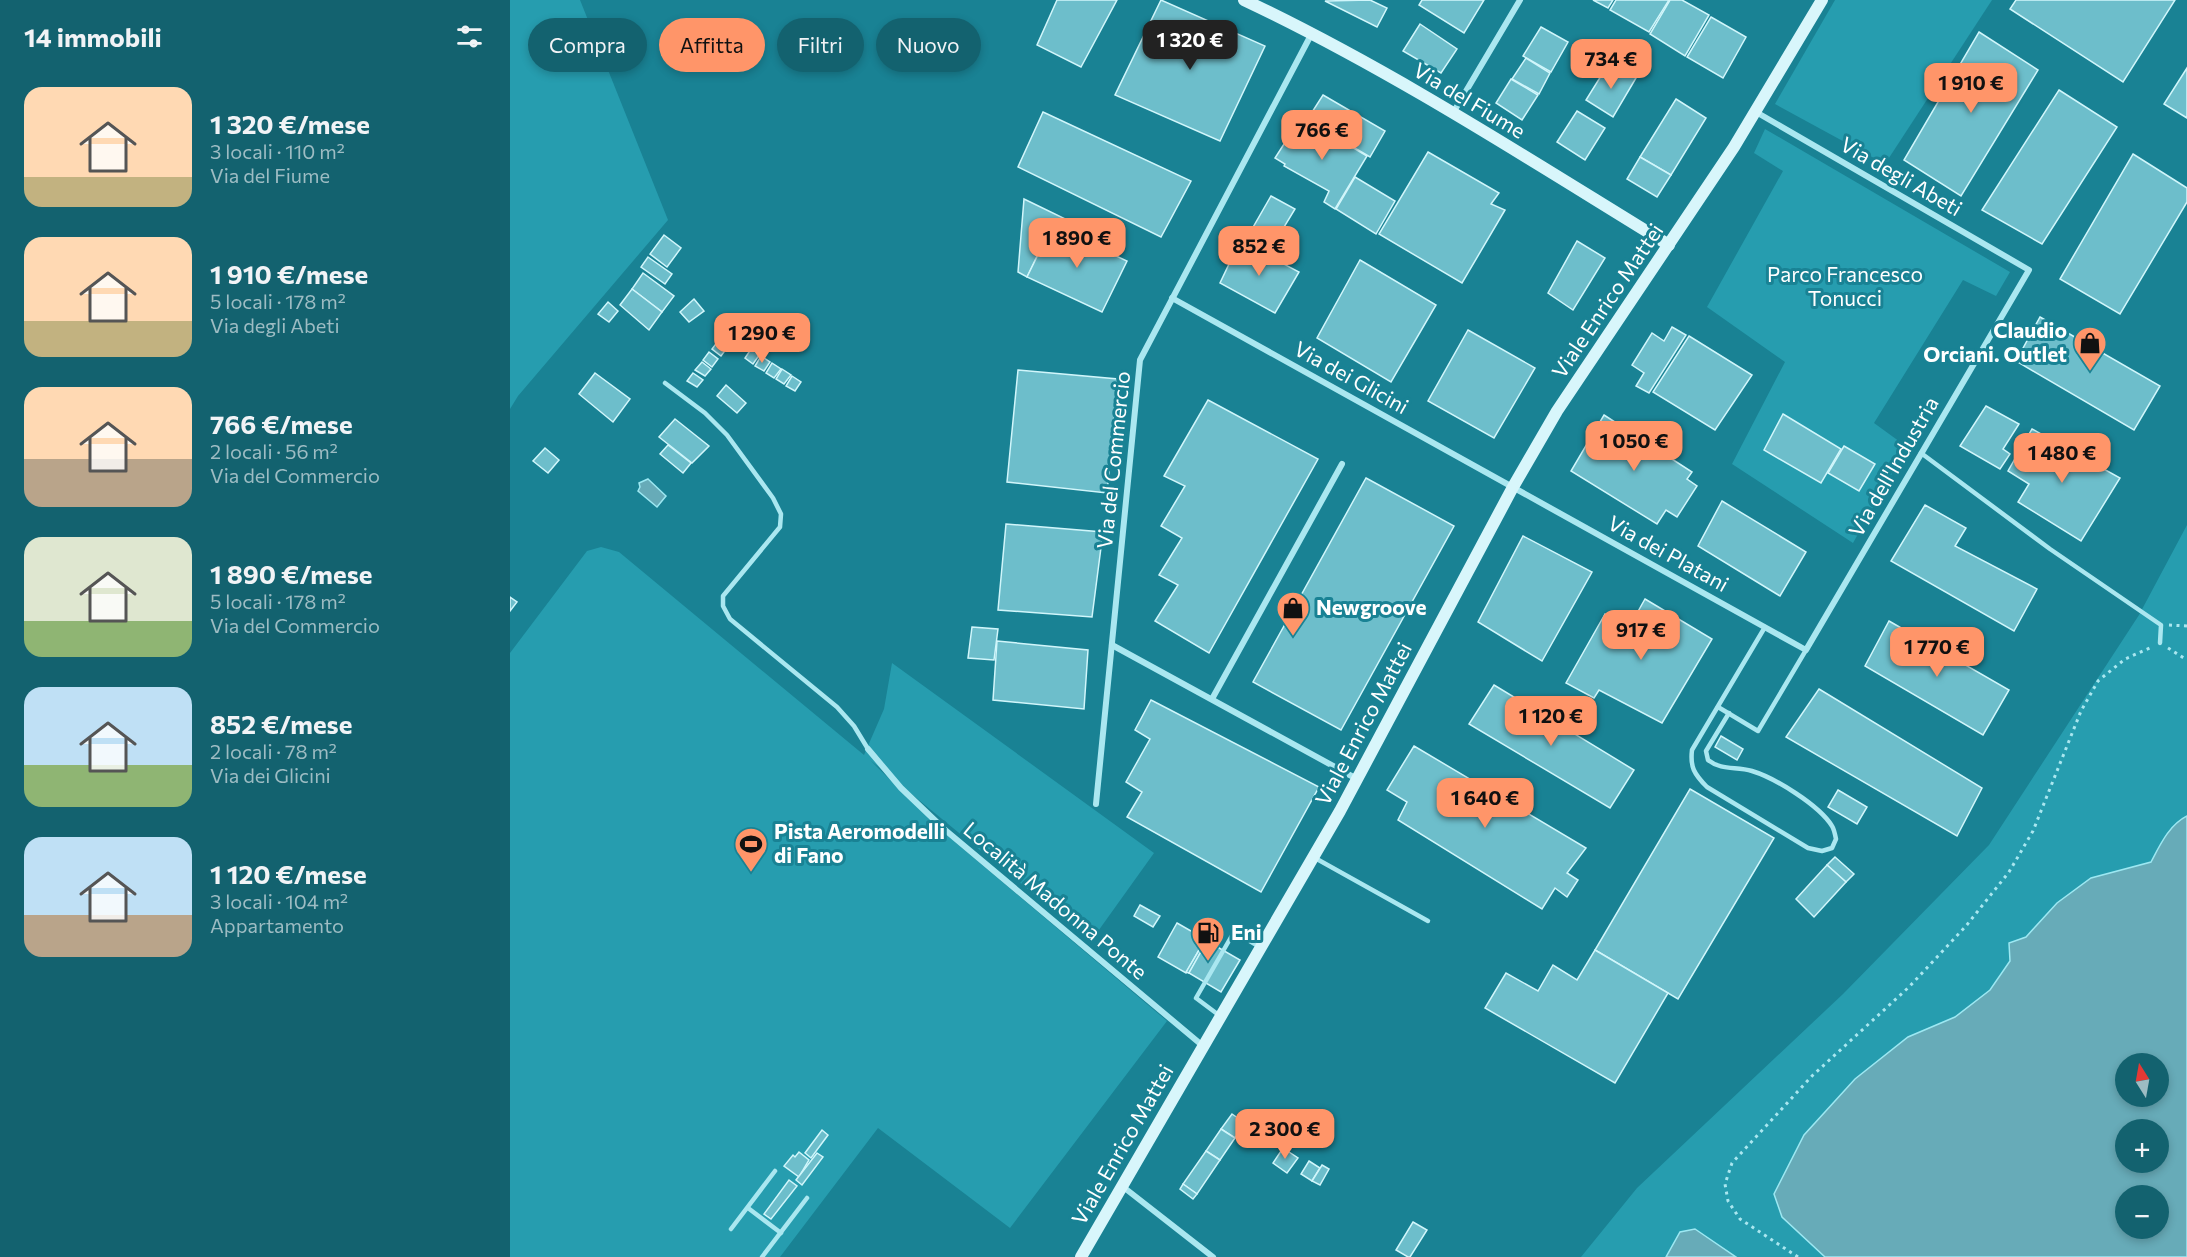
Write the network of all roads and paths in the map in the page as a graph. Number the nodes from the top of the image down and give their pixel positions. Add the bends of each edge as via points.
1 (1244, 0) edge
2 (1520, 0) edge
3 (1822, 0) edge
4 (1312, 32) junction
5 (1756, 112) junction
6 (1453, 113) junction
7 (1669, 244) junction
8 (2029, 270) joint
9 (1172, 298) junction
10 (665, 382) dead end
11 (1922, 453) junction
12 (1342, 464) dead end
13 (1513, 487) junction
14 (2161, 625) junction
15 (2187, 626) edge
16 (1765, 627) junction
17 (2160, 643) junction
18 (1112, 645) junction
19 (1806, 650) junction
20 (2187, 660) edge
21 (1212, 699) junction
22 (1718, 707) junction
23 (1729, 713) junction
24 (868, 749) joint
25 (1357, 779) junction
26 (1096, 804) dead end
27 (1313, 856) junction
28 (1428, 921) dead end
29 (1260, 947) junction
30 (1220, 1016) junction
31 (1203, 1046) junction
32 (775, 1171) dead end
33 (1122, 1186) junction
34 (807, 1198) dead end
35 (747, 1208) junction
36 (731, 1229) dead end
37 (781, 1233) junction
38 (762, 1257) edge
39 (1081, 1257) edge
40 (1213, 1257) edge
41 (1798, 1257) edge

1 - 4 street, Via del Fiume
2 - 6 street
3 - 5 street, Viale Enrico Mattei
4 - 6 street, Via del Fiume
4 - 9 street, Via del Commercio
5 - 7 street, Viale Enrico Mattei
5 - 8 street, Via degli Abeti
6 - 7 street, Via del Fiume
7 - 13 street, Viale Enrico Mattei via 1557,411
8 - 11 street, Via dell'Industria
9 - 13 street, Via dei Glicini
9 - 18 street, Via del Commercio via 1140,360
10 - 24 lane via 728,435 781,514 780,527 723,596 730,619 837,707
11 - 14 lane via 2050,549
11 - 19 street, Via dell'Industria
12 - 21 street
13 - 16 street, Via dei Platani
13 - 25 street, Viale Enrico Mattei
14 - 15 path
14 - 17 lane
16 - 19 street, Via dei Platani
16 - 22 lane
17 - 20 path
17 - 41 path via 2125,659 2098,681 2081,711 2033,831 2009,872 1973,917 1910,987 1812,1076 1732,1163 1725,1184 1728,1201 1740,1219
18 - 21 street
18 - 26 street, Via del Commercio
19 - 23 lane via 1758,731
21 - 25 street
22 - 23 lane
22 - 23 lane via 1692,750 1690,764 1695,775 1808,848 1832,848 1836,839 1833,827 1797,795 1752,771 1716,767 1708,760 1706,751
24 - 31 street, Località Madonna Ponte via 944,829
25 - 27 street, Viale Enrico Mattei
27 - 28 lane
27 - 29 street, Viale Enrico Mattei
29 - 30 street, Viale Enrico Mattei
29 - 30 lane via 1234,933 1196,998
30 - 31 street, Viale Enrico Mattei
31 - 33 street, Viale Enrico Mattei
32 - 35 lane
33 - 39 street, Viale Enrico Mattei
33 - 40 street
34 - 37 lane
35 - 36 lane
35 - 37 lane
37 - 38 lane

